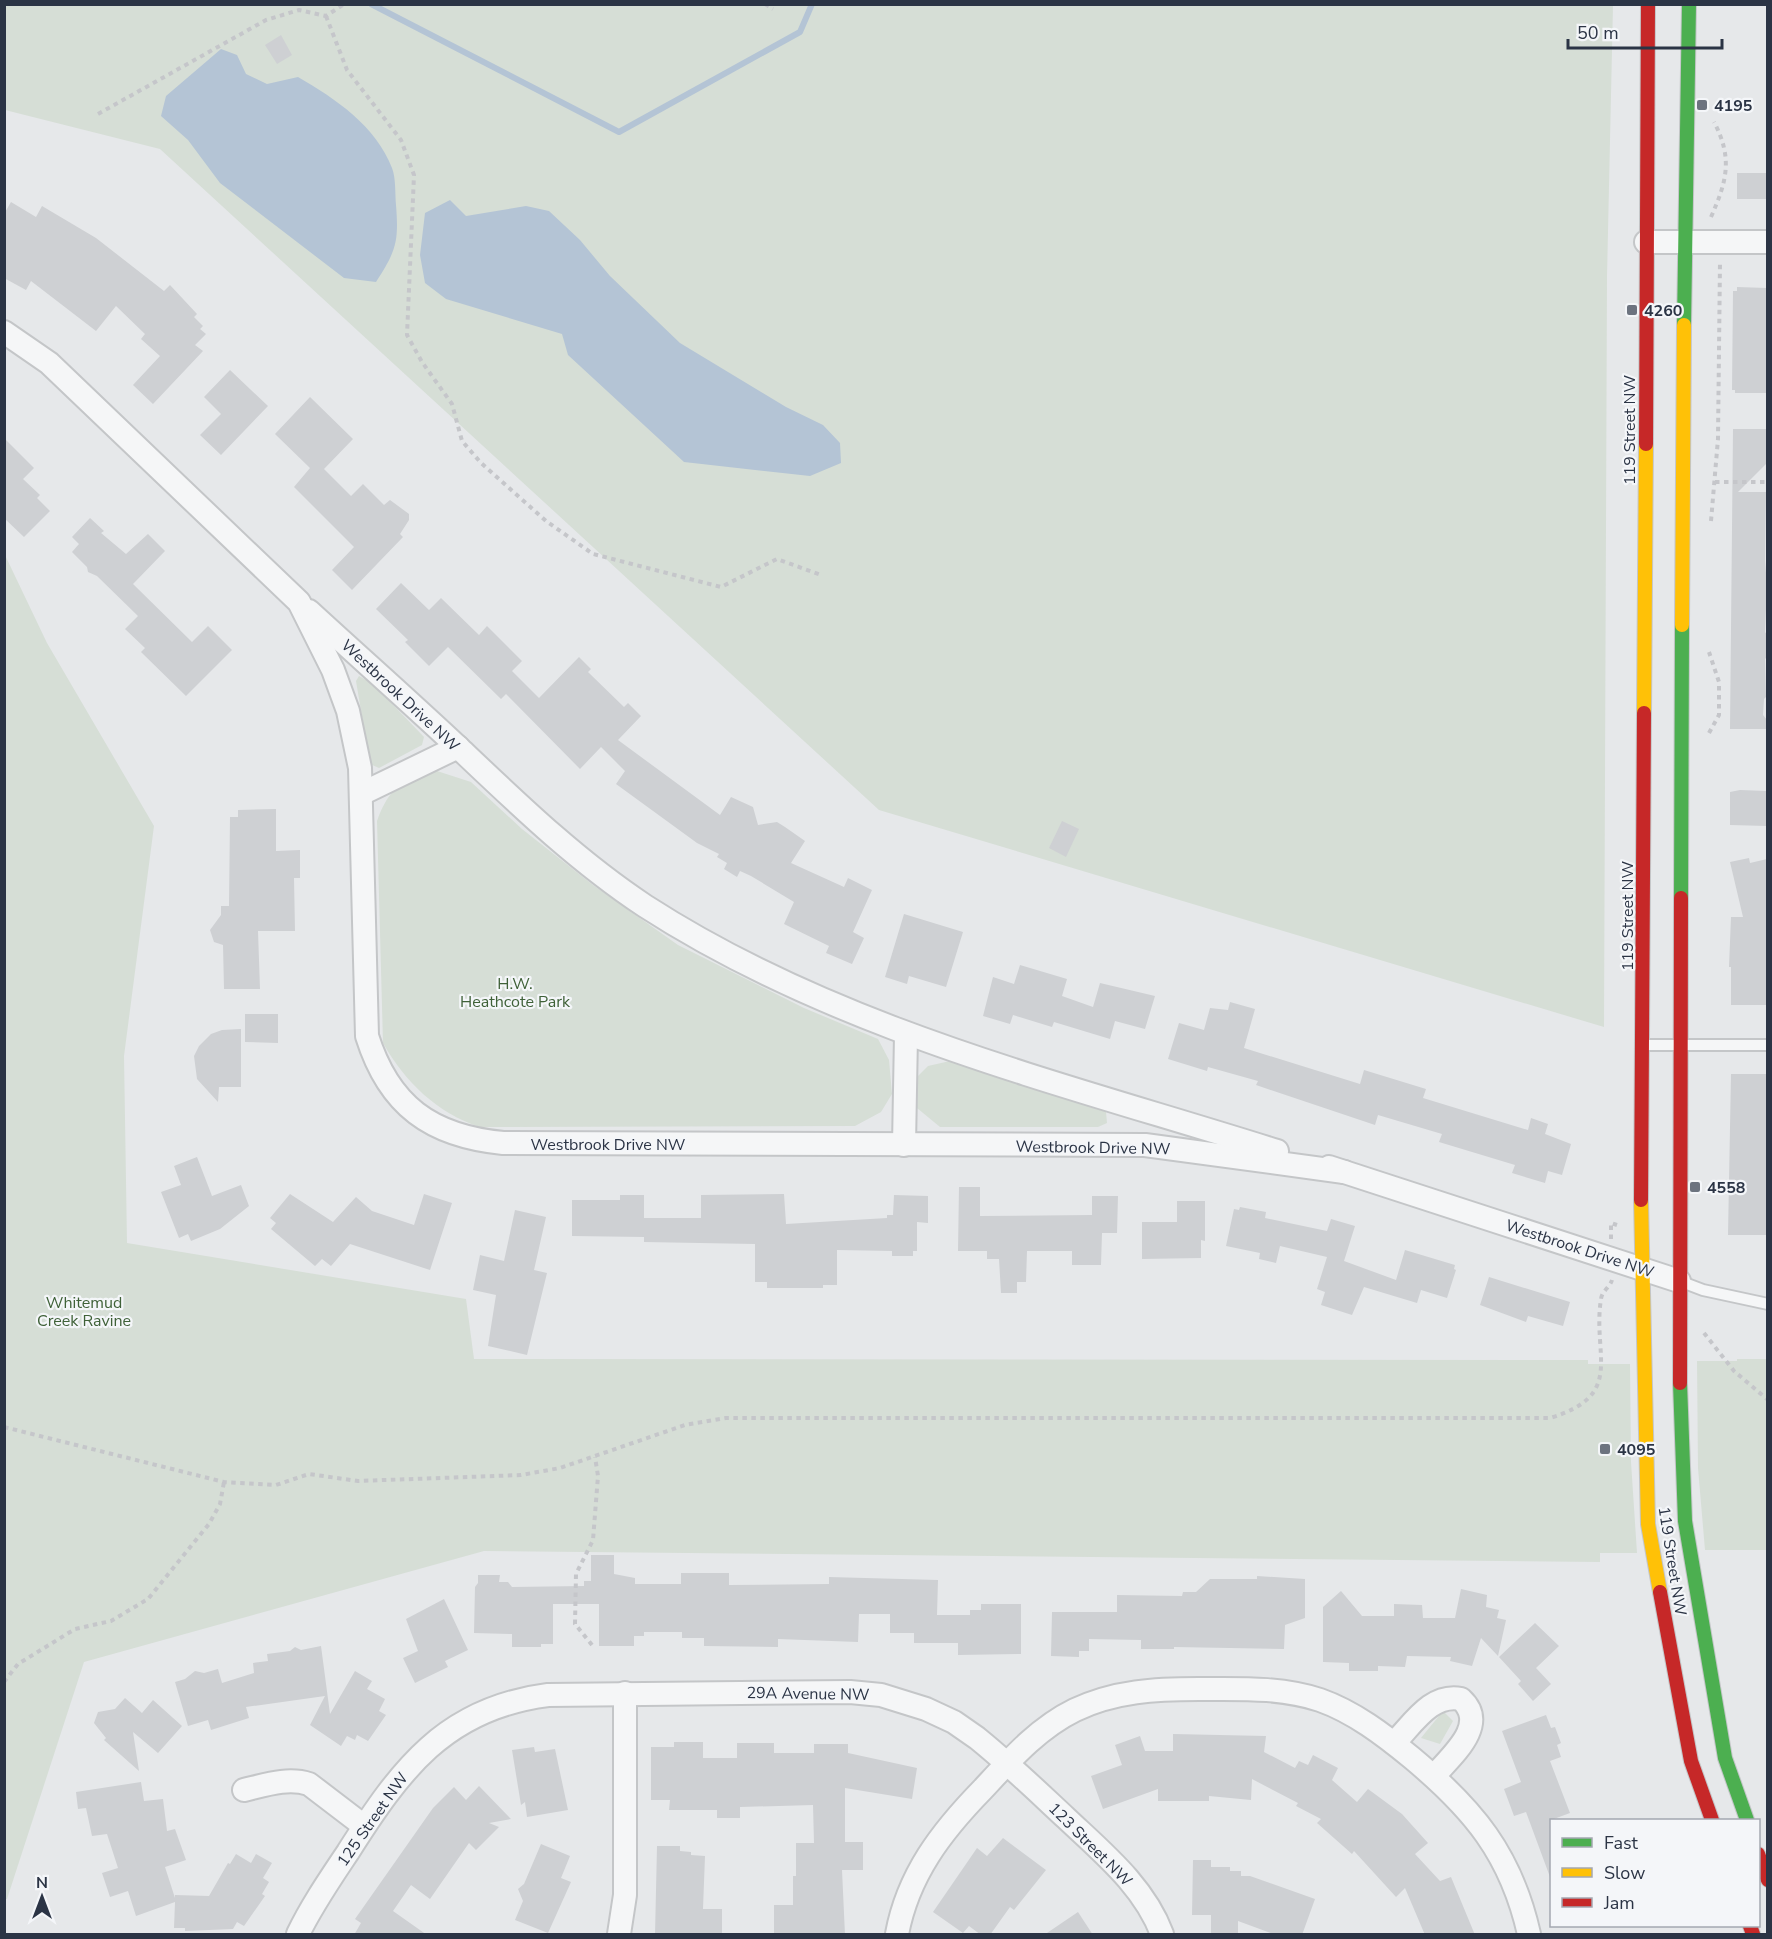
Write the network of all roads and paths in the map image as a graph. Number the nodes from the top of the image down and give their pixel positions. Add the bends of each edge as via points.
1 (345, 4) edge
2 (765, 4) edge
3 (1648, 4) edge
4 (1689, 4) edge
5 (773, 9) dead end
6 (326, 16) junction
7 (98, 114) dead end
8 (1711, 116) dead end
9 (1711, 217) dead end
10 (1646, 242) junction
11 (1684, 242) junction
12 (1767, 242) edge
13 (1722, 268) dead end
14 (4, 332) edge
15 (1715, 482) junction
16 (1767, 482) edge
17 (1710, 524) dead end
18 (821, 575) dead end
19 (299, 602) junction
20 (1709, 640) dead end
21 (1709, 741) dead end
22 (458, 747) junction
23 (363, 794) junction
24 (906, 1035) junction
25 (1680, 1044) junction
26 (1643, 1045) junction
27 (1767, 1045) edge
28 (904, 1145) junction
29 (1344, 1172) junction
30 (1641, 1266) junction
31 (1679, 1281) junction
32 (1612, 1283) dead end
33 (1767, 1304) edge
34 (1704, 1344) dead end
35 (1767, 1400) edge
36 (4, 1427) edge
37 (595, 1457) junction
38 (224, 1482) junction
39 (592, 1645) dead end
40 (4, 1682) edge
41 (625, 1693) junction
42 (465, 1720) joint
43 (1394, 1743) junction
44 (1008, 1763) junction
45 (1434, 1776) junction
46 (244, 1790) dead end
47 (1711, 1819) edge
48 (1746, 1819) edge
49 (364, 1826) junction
50 (1760, 1860) edge
51 (1767, 1880) edge
52 (298, 1935) edge
53 (619, 1935) edge
54 (897, 1935) edge
55 (1162, 1935) edge
56 (1528, 1935) edge

1 - 6 path
2 - 5 path
3 - 10 main road, 119 Street NW
4 - 11 main road, 119 Street NW
6 - 7 path via 299,10 266,20
6 - 18 path via 347,70 401,140 414,175 406,335 452,404 462,441 481,463 546,520 593,554 721,587 777,559
8 - 9 path via 1726,154 1724,191
10 - 11 street
10 - 26 main road, 119 Street NW
11 - 12 street
11 - 25 main road, 119 Street NW
13 - 15 path
14 - 19 street, Westbrook Drive NW via 49,363
15 - 16 path
15 - 17 path
19 - 22 street, Westbrook Drive NW
19 - 23 street, Westbrook Drive NW via 341,691 359,760
20 - 21 path via 1719,682 1719,715 1709,732
22 - 23 street
22 - 24 street, Westbrook Drive NW via 562,844 644,904 736,959
23 - 28 street, Westbrook Drive NW via 367,1036 381,1074 407,1105 437,1127 455,1136 503,1143
24 - 28 street
24 - 29 street, Westbrook Drive NW
25 - 26 lane
25 - 27 lane
25 - 31 main road, 119 Street NW
26 - 30 main road, 119 Street NW
28 - 29 street, Westbrook Drive NW via 1145,1145
29 - 30 street, Westbrook Drive NW
30 - 31 street, Westbrook Drive NW
30 - 47 main road, 119 Street NW via 1648,1524 1691,1761
31 - 33 lane
31 - 48 main road, 119 Street NW via 1684,1521 1725,1758
32 - 37 path via 1601,1299 1602,1366 1598,1386 1571,1411 1550,1418 726,1418 685,1425
34 - 35 path via 1703,1332 1734,1371
36 - 38 path
37 - 38 path via 521,1475 357,1481 309,1474 276,1485
37 - 39 path via 598,1476 593,1540 576,1574 575,1624
38 - 40 path via 220,1504 209,1524 148,1599 111,1621 75,1629 18,1664
41 - 42 street, 29A Avenue NW via 530,1697
41 - 44 street, 29A Avenue NW via 881,1695 906,1701 954,1722
41 - 53 street via 625,1896
42 - 49 street, 125 Street NW via 414,1760
43 - 44 street via 1342,1710 1295,1694 1247,1688 1152,1689 1109,1697 1073,1711 1043,1730
43 - 45 street
43 - 45 street via 1433,1703 1442,1698 1461,1699 1468,1706 1471,1728
44 - 54 street via 936,1841 908,1892
44 - 55 street, 123 Street NW via 1119,1869 1143,1898
45 - 56 street via 1469,1811 1498,1850 1520,1896
46 - 49 street via 292,1780 309,1784
49 - 52 street, 125 Street NW
50 - 51 main road

